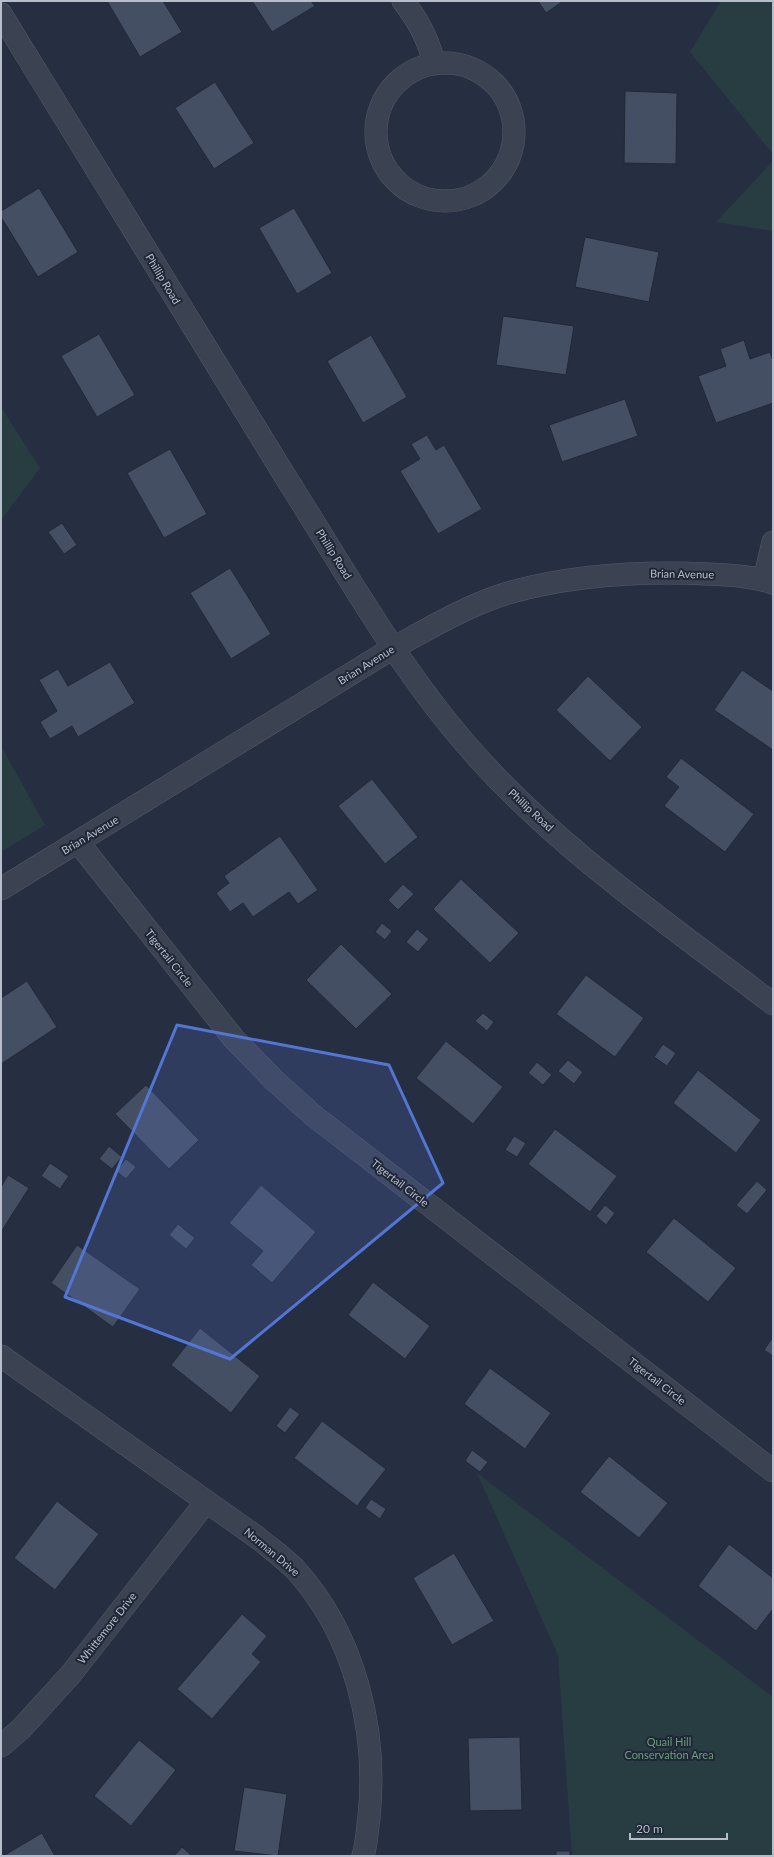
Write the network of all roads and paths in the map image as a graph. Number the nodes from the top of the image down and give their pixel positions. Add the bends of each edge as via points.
1 (403, 1) edge
2 (1, 14) edge
3 (434, 64) junction
4 (773, 542) edge
5 (768, 582) edge
6 (393, 648) junction
7 (78, 842) junction
8 (1, 889) edge
9 (773, 1004) edge
10 (1, 1356) edge
11 (773, 1471) edge
12 (206, 1502) junction
13 (1, 1746) edge
14 (364, 1856) edge

1 - 3 street via 417,19 431,48
2 - 6 street, Phillip Road via 185,316
3 - 3 street via 420,67 396,83 387,94 380,107 377,121 378,149 384,163 401,185 427,198 456,199 485,188 505,165 514,135 513,120 509,105 491,80 464,66
4 - 5 street
5 - 6 street, Brian Avenue via 680,572 623,574 553,583 507,593 456,614
6 - 7 street, Brian Avenue
6 - 9 street, Phillip Road via 438,711 473,752 546,826 628,893
7 - 8 street, Brian Avenue
7 - 11 street, Tigertail Circle via 234,1039 275,1082 314,1116
10 - 12 street, Norman Drive
12 - 13 street, Whittemore Drive via 71,1674 21,1729
12 - 14 street, Norman Drive via 258,1538 294,1568 317,1597 358,1680 368,1727 371,1792

